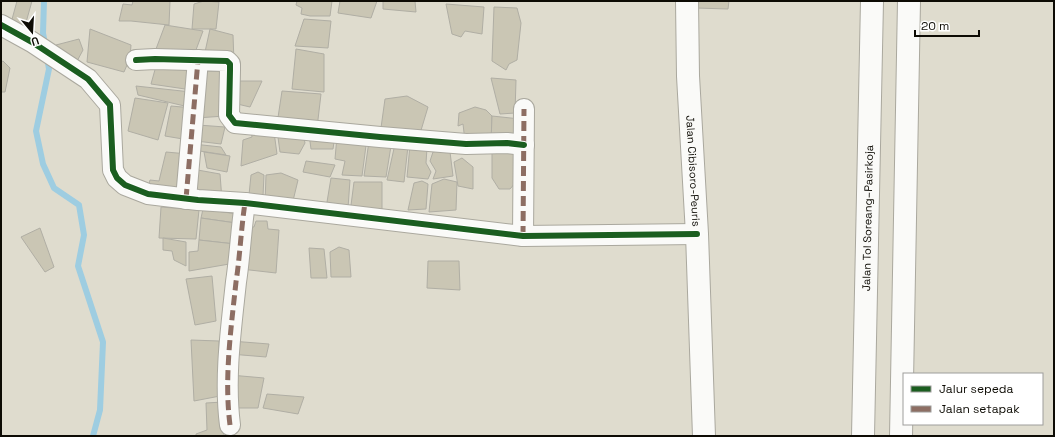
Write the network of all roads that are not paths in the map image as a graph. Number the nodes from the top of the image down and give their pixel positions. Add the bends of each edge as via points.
1 (687, 1) edge
2 (872, 1) edge
3 (909, 1) edge
4 (1, 25) edge
5 (136, 60) dead end
6 (198, 60) junction
7 (524, 109) dead end
8 (524, 146) junction
9 (186, 199) junction
10 (245, 203) junction
11 (697, 234) junction
12 (523, 236) junction
13 (230, 425) dead end
14 (704, 436) edge
15 (863, 436) edge
16 (901, 436) edge

1 - 11 main road, Jalan Cibisoro-Peuris via 688,76
2 - 15 main road, Jalan Tol Soreang–Pasirkoja
3 - 16 main road
4 - 9 street via 88,79 110,105 113,170 117,178 125,185 148,194
5 - 6 street
6 - 8 street via 227,61 230,64 229,115 235,122 380,137
6 - 9 street
7 - 8 street
8 - 12 street
9 - 10 street
10 - 12 street
10 - 13 street via 228,376
11 - 12 street
11 - 14 main road, Jalan Cibisoro-Peuris

